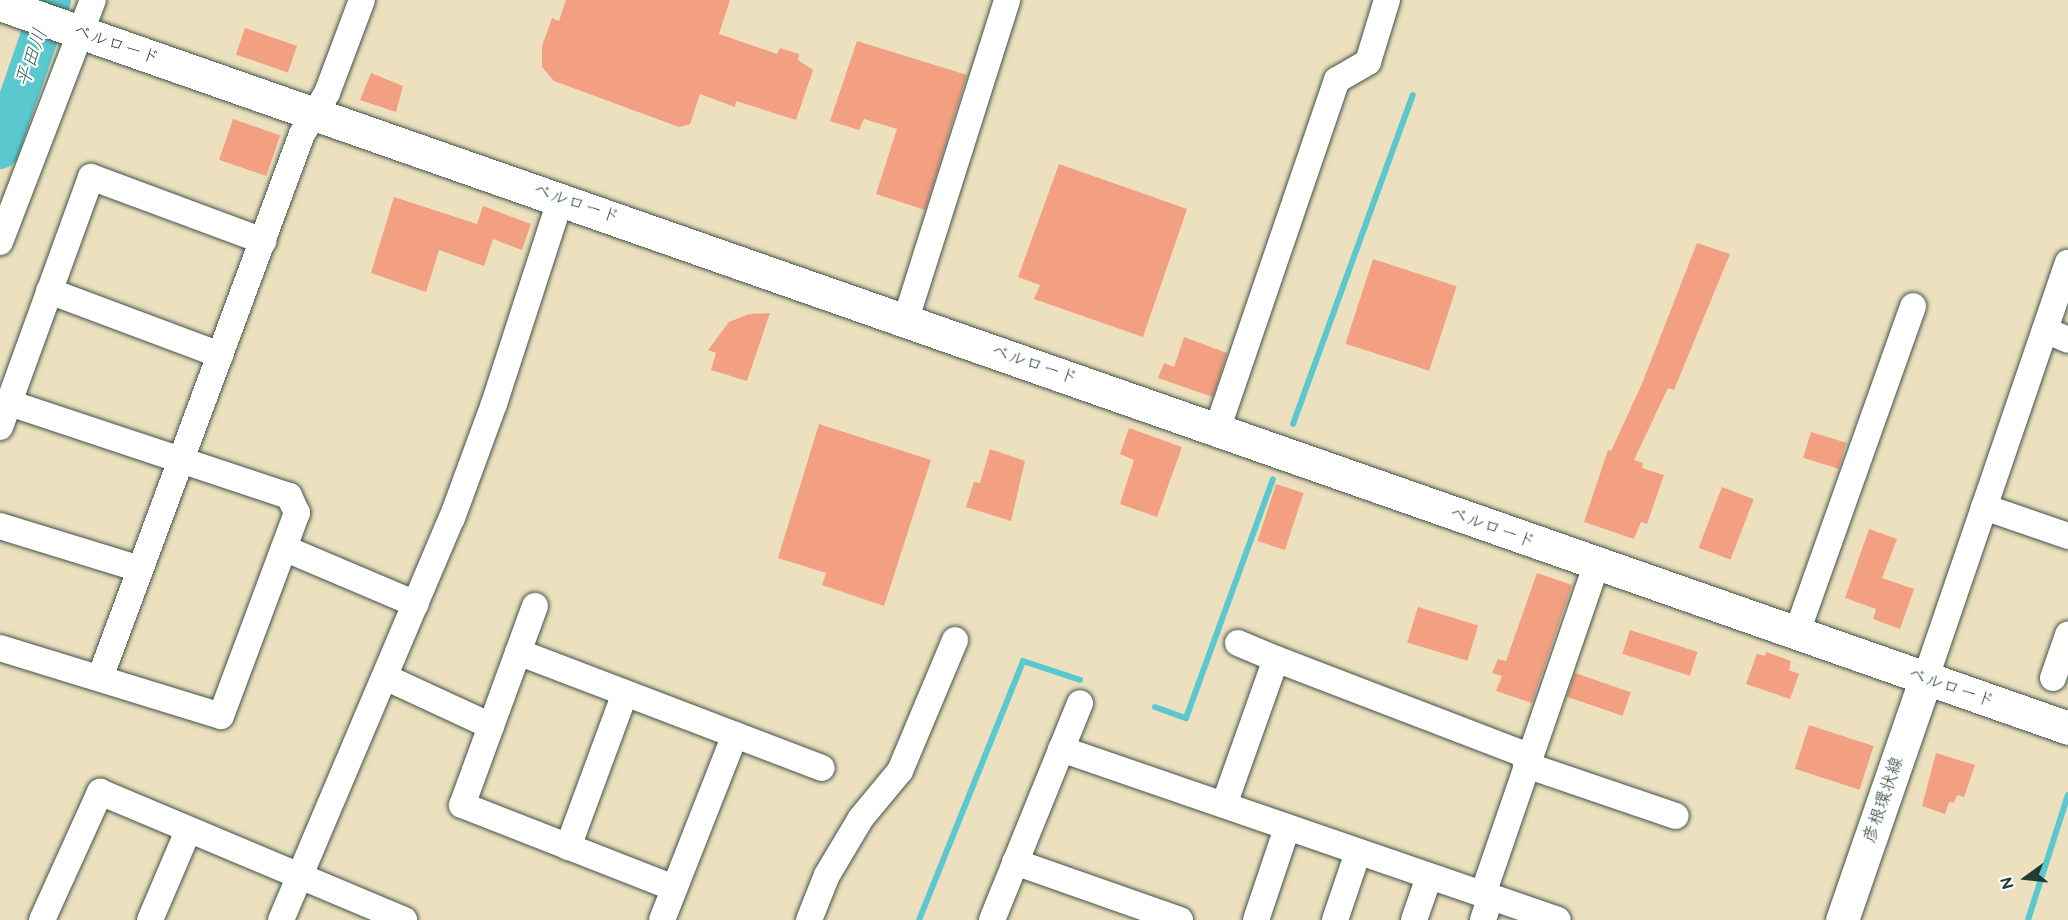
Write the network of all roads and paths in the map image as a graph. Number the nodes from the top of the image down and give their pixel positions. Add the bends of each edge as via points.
1 (93, 0) edge
2 (362, 0) edge
3 (1007, 0) edge
4 (1387, 0) edge
5 (11, 6) edge
6 (74, 30) junction
7 (313, 114) junction
8 (561, 198) junction
9 (263, 241) junction
10 (0, 242) edge
11 (2068, 263) edge
12 (49, 291) junction
13 (1913, 306) dead end
14 (906, 319) junction
15 (2045, 330) junction
16 (2068, 340) edge
17 (220, 356) junction
18 (9, 403) junction
19 (0, 427) edge
20 (1217, 430) junction
21 (180, 461) junction
22 (1984, 507) junction
23 (0, 526) edge
24 (2068, 536) edge
25 (284, 548) junction
26 (1596, 565) junction
27 (140, 569) junction
28 (416, 604) junction
29 (535, 606) dead end
30 (1796, 635) junction
31 (2068, 635) edge
32 (954, 640) dead end
33 (1238, 643) dead end
34 (0, 648) edge
35 (518, 652) junction
36 (1276, 659) junction
37 (385, 677) junction
38 (100, 678) junction
39 (2053, 678) dead end
40 (1925, 680) junction
41 (626, 693) junction
42 (1080, 703) dead end
43 (491, 726) junction
44 (2068, 728) edge
45 (735, 735) junction
46 (1061, 749) junction
47 (1528, 761) junction
48 (822, 768) dead end
49 (1224, 805) junction
50 (1676, 816) dead end
51 (1287, 828) junction
52 (188, 831) junction
53 (568, 847) junction
54 (1358, 852) junction
55 (1015, 862) junction
56 (297, 876) junction
57 (1429, 877) junction
58 (675, 888) junction
59 (1485, 904) edge
60 (42, 920) edge
61 (150, 920) edge
62 (281, 920) edge
63 (404, 920) edge
64 (662, 920) edge
65 (809, 920) edge
66 (992, 920) edge
67 (1180, 920) edge
68 (1256, 920) edge
69 (1335, 920) edge
70 (1414, 920) edge
71 (1558, 920) edge
72 (1842, 920) edge

1 - 6 street
2 - 7 street via 327,93
3 - 14 street
4 - 20 street via 1368,62 1337,80
5 - 6 main road, ベルロード
6 - 7 main road, ベルロード
6 - 10 street
7 - 8 main road, ベルロード
7 - 9 street
8 - 14 main road, ベルロード
8 - 28 street via 494,404
9 - 12 street via 91,177
9 - 17 street
11 - 15 street
12 - 17 street
12 - 18 street
13 - 30 street
14 - 20 main road, ベルロード
15 - 16 street
15 - 22 street
17 - 21 street
18 - 19 street
18 - 21 street
20 - 26 main road, ベルロード
21 - 25 street via 289,496 297,513
21 - 27 street
22 - 24 street
22 - 40 street
23 - 27 street
25 - 28 street
25 - 38 street via 221,716
26 - 30 main road, ベルロード
26 - 47 street
27 - 38 street
28 - 37 street
29 - 35 street
30 - 40 main road, ベルロード
31 - 39 street
32 - 65 street via 900,771 861,818 827,875
33 - 36 street
34 - 38 street
35 - 41 street
35 - 43 street
36 - 47 street
36 - 49 street
37 - 43 street
37 - 56 street
40 - 44 main road, ベルロード
40 - 72 main road, 彦根環状線
41 - 45 street
41 - 53 street
42 - 46 street
43 - 53 street via 462,805
45 - 48 street
45 - 58 street
46 - 49 street
46 - 55 street
47 - 50 street
47 - 59 street
49 - 51 street
51 - 54 street
51 - 68 street
52 - 56 street
52 - 60 street via 100,792
52 - 61 street
53 - 58 street
54 - 57 street
54 - 69 street
55 - 66 street
55 - 67 street
56 - 62 street
56 - 63 street
57 - 59 street
57 - 70 street
58 - 64 street
59 - 71 street

